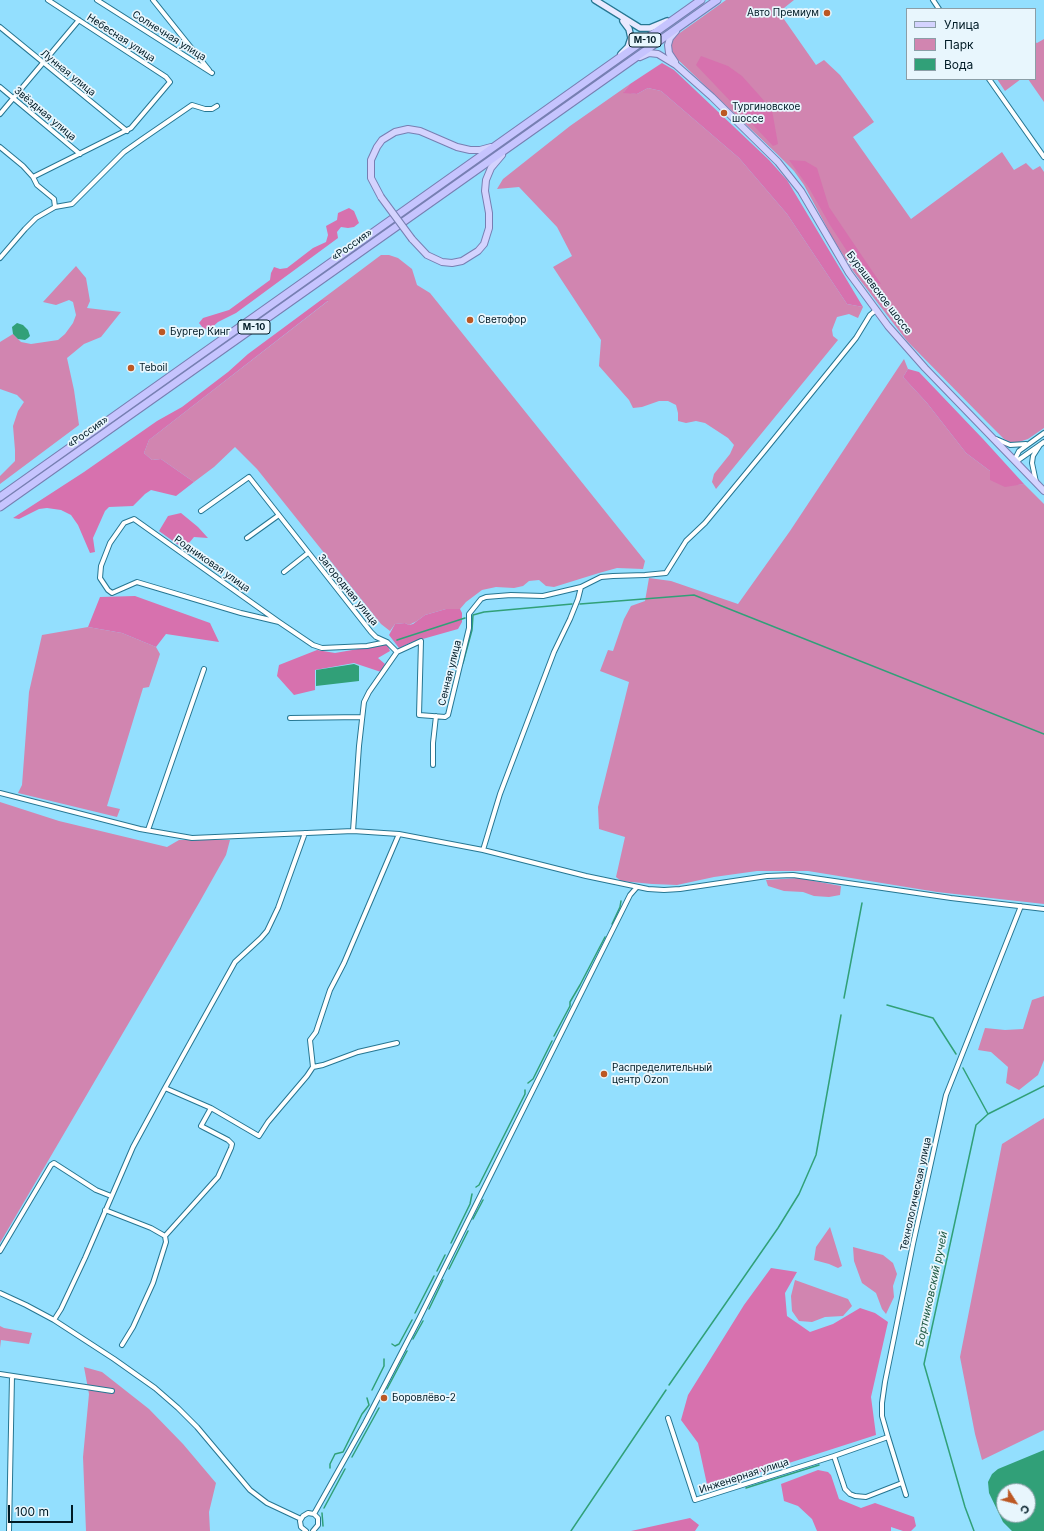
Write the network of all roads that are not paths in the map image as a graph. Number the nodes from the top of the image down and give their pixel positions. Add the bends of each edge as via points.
1 (48, 0) edge
2 (97, 0) edge
3 (153, 0) edge
4 (595, 0) edge
5 (701, 0) edge
6 (716, 0) edge
7 (615, 14) junction
8 (678, 16) junction
9 (79, 20) junction
10 (683, 24) junction
11 (0, 27) edge
12 (631, 60) junction
13 (43, 62) junction
14 (612, 64) junction
15 (676, 65) junction
16 (990, 80) edge
17 (0, 87) edge
18 (13, 98) junction
19 (217, 106) dead end
20 (0, 114) edge
21 (127, 131) junction
22 (503, 141) junction
23 (0, 147) edge
24 (508, 147) junction
25 (80, 154) junction
26 (1044, 157) edge
27 (33, 177) junction
28 (55, 207) junction
29 (0, 258) edge
30 (876, 310) junction
31 (1044, 433) edge
32 (995, 439) junction
33 (1028, 443) junction
34 (1042, 443) edge
35 (1016, 461) junction
36 (1036, 482) junction
37 (1044, 491) edge
38 (0, 497) edge
39 (0, 507) edge
40 (201, 511) dead end
41 (279, 515) junction
42 (247, 538) dead end
43 (308, 553) junction
44 (284, 572) dead end
45 (581, 587) junction
46 (279, 622) junction
47 (387, 642) junction
48 (397, 652) junction
49 (204, 669) dead end
50 (436, 716) junction
51 (362, 717) junction
52 (290, 718) dead end
53 (433, 765) dead end
54 (0, 793) edge
55 (148, 830) junction
56 (353, 831) junction
57 (305, 833) junction
58 (399, 834) junction
59 (483, 850) junction
60 (637, 887) junction
61 (1022, 906) junction
62 (1044, 909) edge
63 (397, 1043) dead end
64 (314, 1067) junction
65 (165, 1088) junction
66 (211, 1108) junction
67 (111, 1196) junction
68 (105, 1210) junction
69 (165, 1236) junction
70 (0, 1251) edge
71 (0, 1293) edge
72 (54, 1320) junction
73 (122, 1345) dead end
74 (0, 1374) edge
75 (12, 1376) junction
76 (112, 1391) dead end
77 (668, 1418) dead end
78 (888, 1437) junction
79 (834, 1456) junction
80 (902, 1482) junction
81 (906, 1494) dead end
82 (696, 1500) junction
83 (690, 1502) dead end
84 (314, 1514) junction
85 (301, 1519) junction
86 (316, 1530) edge
87 (9, 1531) edge
88 (306, 1531) edge

1 - 9 street, Небесная улица
2 - 3 street, Солнечная улица via 212,73
4 - 7 main road
5 - 8 highway, «Россия» / М-10
6 - 10 highway, «Россия» / М-10
7 - 8 main road via 646,29
7 - 14 main road via 628,26 631,38 628,47
8 - 14 highway, «Россия» / М-10
9 - 13 street
9 - 21 street, Небесная улица via 169,80 169,85
10 - 12 highway, «Россия» / М-10
10 - 15 main road, Бурашевское шоссе via 668,43 669,53
11 - 13 street, Лунная улица
12 - 15 main road, Бурашевское шоссе via 655,53
12 - 24 highway, «Россия» / М-10
13 - 18 street
13 - 21 street, Лунная улица
14 - 22 highway, «Россия» / М-10
15 - 30 main road, Бурашевское шоссе via 792,178 836,252
16 - 26 street
17 - 18 street, Звёздная улица
18 - 20 street
18 - 25 street, Звёздная улица
19 - 28 street via 205,109 192,105 124,152 72,204
21 - 25 street
22 - 24 main road, bridge via 487,149 470,150 420,131 408,129 395,132 382,140 371,160 371,178 381,197 427,255 442,262 457,262 465,260 484,244 489,228 485,191 488,174
22 - 38 highway, «Россия» / М-10
23 - 27 street
24 - 39 highway, «Россия» / М-10
25 - 27 street
27 - 28 street via 37,185 54,198
28 - 29 street via 36,218
30 - 32 main road, Бурашевское шоссе via 925,368
30 - 45 street via 771,444 686,542 666,573 601,577
31 - 33 street
32 - 33 street via 1010,445
32 - 35 main road, Бурашевское шоссе
33 - 35 street via 1019,451
34 - 35 street
34 - 36 street via 1033,456
35 - 36 main road, Бурашевское шоссе
36 - 37 main road, Бурашевское шоссе
40 - 41 street, Загородная улица via 249,477
41 - 42 street
41 - 43 street, Загородная улица
43 - 44 street
43 - 47 street, Загородная улица via 371,632
45 - 50 street, Сенная улица via 543,596 511,595 481,599 469,614 469,628 448,715
45 - 59 street via 500,794
46 - 46 street, Родниковая улица via 136,582 114,593 110,592 100,578 106,550 124,523 130,519 136,520
46 - 47 street, Родниковая улица via 322,648 367,646
47 - 48 street, Загородная улица
48 - 50 street, Сенная улица via 421,641 419,715
48 - 51 street via 369,692 364,702
49 - 55 street
50 - 53 street
51 - 52 street
51 - 56 street
54 - 55 street
55 - 57 street via 192,838
56 - 57 street
56 - 58 street
57 - 65 street via 267,931 235,962
58 - 59 street
58 - 64 street via 330,990 316,1032 310,1040
59 - 60 street
60 - 61 street via 672,890 767,876 793,875
60 - 84 street via 630,895 422,1313
61 - 62 street
61 - 78 street, Технологическая улица via 942,1110 885,1382 882,1409
63 - 64 street via 358,1052
64 - 66 street via 259,1136
65 - 66 street
65 - 67 street via 133,1147
66 - 69 street via 201,1126 228,1140 232,1144 231,1148 218,1177
67 - 68 street
67 - 70 street via 96,1190 54,1163
68 - 69 street
68 - 72 street via 85,1258
69 - 73 street via 166,1242 153,1283 134,1327
71 - 72 street
72 - 85 street via 169,1399 197,1427 250,1490 267,1503
74 - 75 street
75 - 76 street
75 - 87 street
77 - 82 street, Инженерная улица
78 - 79 street, Инженерная улица
78 - 80 street, Технологическая улица
79 - 80 street via 845,1489 855,1496 866,1496
79 - 82 street, Инженерная улица
80 - 81 street, Технологическая улица
82 - 83 street
84 - 85 street via 305,1514
84 - 86 street via 319,1522
85 - 88 street via 301,1527

